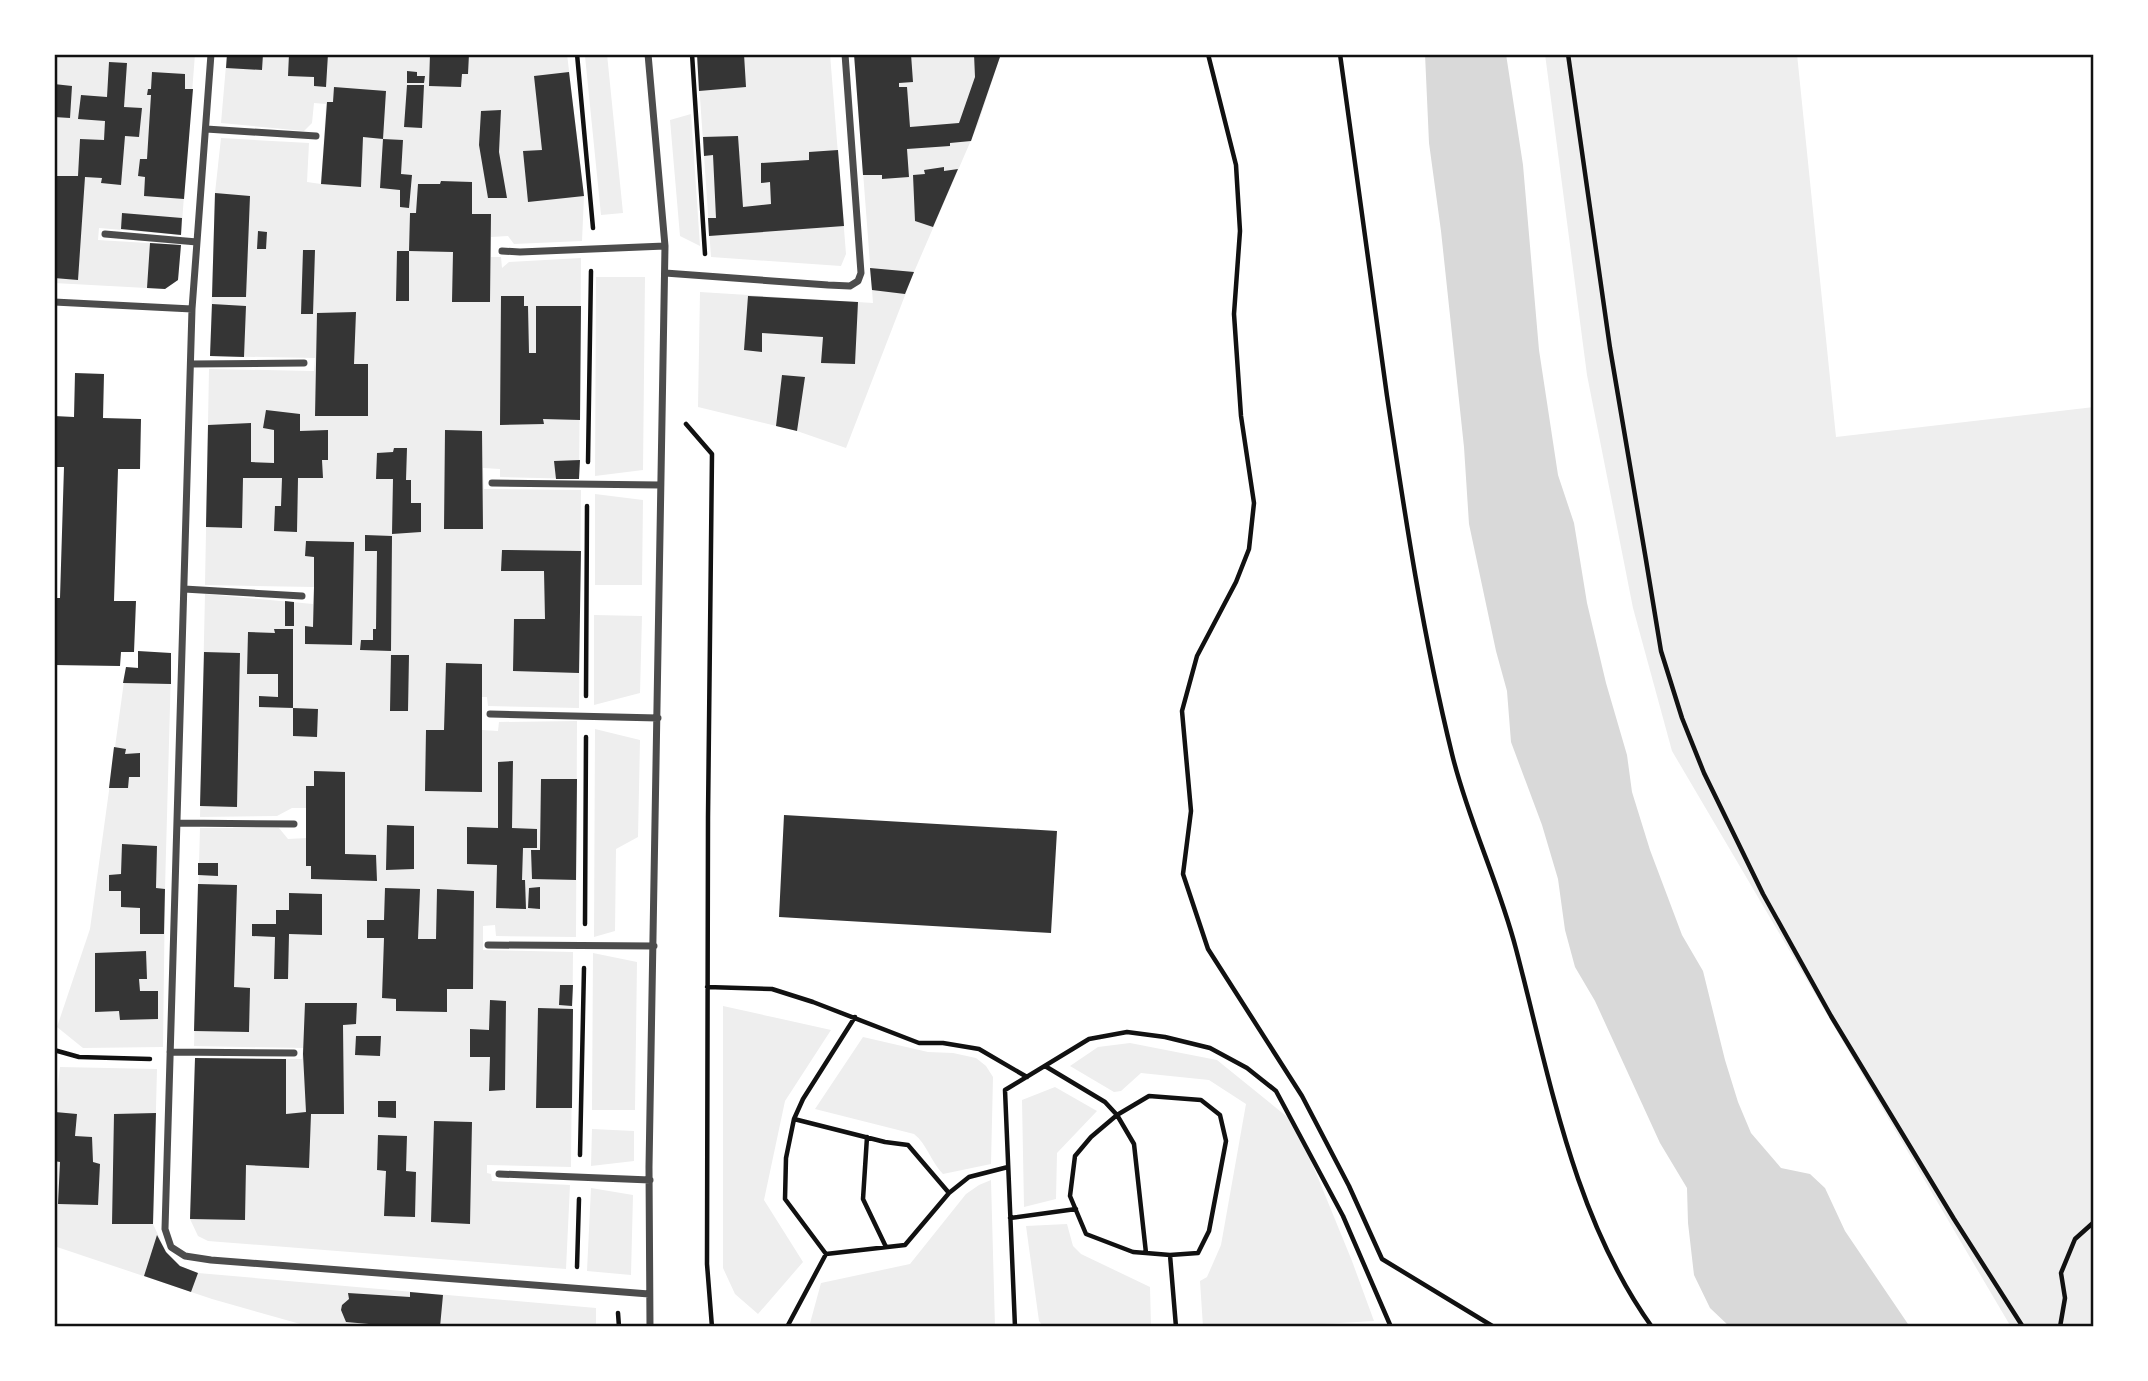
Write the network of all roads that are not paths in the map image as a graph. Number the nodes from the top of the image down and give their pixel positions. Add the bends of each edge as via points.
1 (211, 54) edge
2 (648, 54) edge
3 (845, 54) edge
4 (206, 129) junction
5 (316, 136) dead end
6 (105, 234) dead end
7 (197, 242) junction
8 (665, 246) junction
9 (502, 251) dead end
10 (665, 273) junction
11 (54, 302) edge
12 (192, 309) junction
13 (304, 363) dead end
14 (191, 364) junction
15 (492, 483) dead end
16 (660, 485) junction
17 (184, 589) junction
18 (302, 596) dead end
19 (490, 714) dead end
20 (658, 719) junction
21 (177, 823) junction
22 (294, 824) dead end
23 (488, 945) dead end
24 (654, 946) junction
25 (294, 1053) dead end
26 (170, 1056) junction
27 (499, 1174) dead end
28 (650, 1180) junction
29 (649, 1294) junction
30 (650, 1327) edge

1 - 4 street
2 - 8 street
3 - 10 street via 858,281 850,286
4 - 5 street
4 - 7 street
6 - 7 street
7 - 12 street
8 - 9 street
8 - 10 street
10 - 16 street
11 - 12 street
12 - 14 street
13 - 14 street
14 - 17 street
15 - 16 street
16 - 20 street
17 - 18 street
17 - 21 street
19 - 20 street
20 - 24 street
21 - 22 street
21 - 26 street
23 - 24 street
24 - 28 street
25 - 26 street
26 - 29 street via 165,1229 171,1247 185,1256
27 - 28 street
28 - 29 street
29 - 30 street

